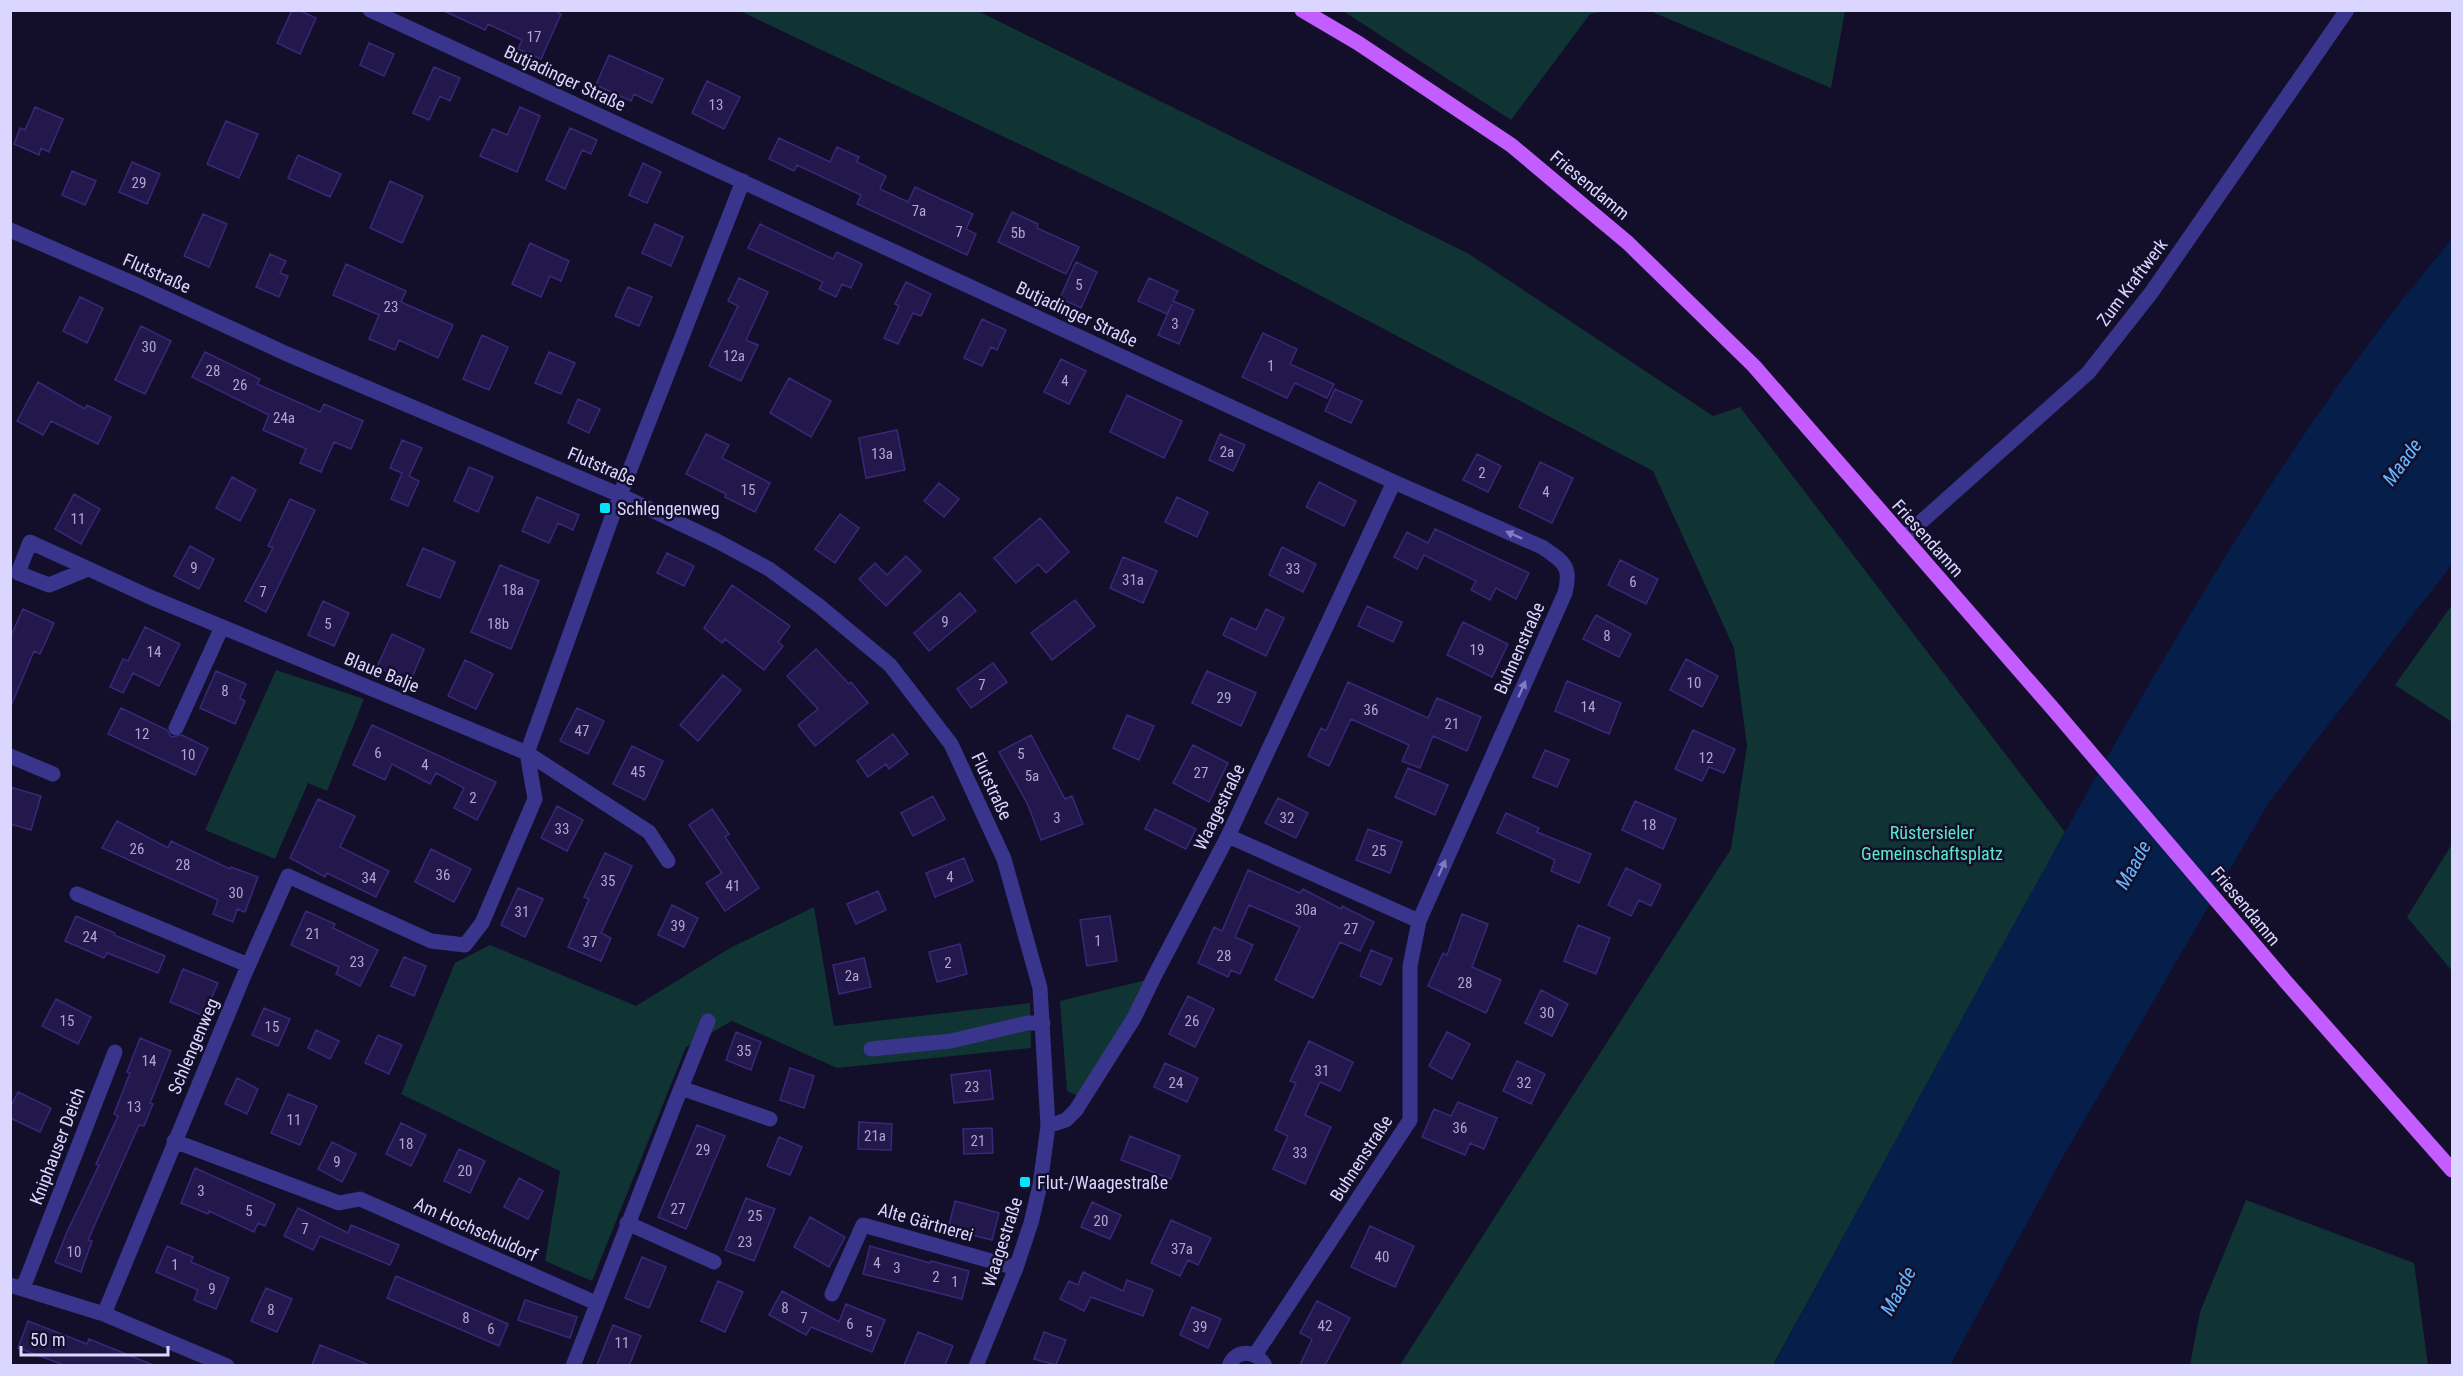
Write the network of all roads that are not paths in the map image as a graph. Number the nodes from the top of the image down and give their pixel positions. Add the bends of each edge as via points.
1 (370, 10) edge
2 (1302, 10) edge
3 (2347, 10) edge
4 (743, 181) junction
5 (10, 230) edge
6 (1394, 482) junction
7 (620, 495) junction
8 (1903, 538) junction
9 (88, 569) dead end
10 (222, 627) junction
11 (176, 728) dead end
12 (527, 753) junction
13 (10, 756) edge
14 (53, 774) dead end
15 (1228, 836) junction
16 (668, 861) dead end
17 (77, 894) dead end
18 (1419, 921) junction
19 (248, 965) junction
20 (1040, 988) joint
21 (708, 1021) dead end
22 (1043, 1023) junction
23 (871, 1049) dead end
24 (115, 1052) dead end
25 (681, 1088) junction
26 (770, 1119) dead end
27 (1048, 1126) junction
28 (174, 1141) junction
29 (2452, 1170) edge
30 (627, 1223) junction
31 (714, 1262) dead end
32 (1016, 1268) junction
33 (16, 1286) edge
34 (832, 1294) dead end
35 (596, 1303) junction
36 (104, 1314) junction
37 (1260, 1360) edge
38 (226, 1365) edge
39 (573, 1365) edge
40 (976, 1365) edge
41 (1228, 1365) edge

1 - 4 street, Butjadinger Straße
2 - 8 main road, Friesendamm via 1511,145 1628,243 1754,366
3 - 8 street, Zum Kraftwerk via 2151,293 2088,373
4 - 6 street, Butjadinger Straße
4 - 7 street
5 - 7 street, Flutstraße via 287,354
6 - 15 street, Waagestraße
18 -> 6 street, Buhnenstraße via 1565,593 1569,576 1563,561 1542,547
7 - 12 street, Schlengenweg
7 - 20 street, Flutstraße via 769,569 818,604 890,666 951,744 1004,859
8 - 29 main road, Friesendamm
9 - 10 street, Blaue Balje
10 - 11 street
10 - 12 street, Blaue Balje
12 - 16 street via 649,831
12 - 19 street, Schlengenweg via 535,799 482,923 465,945 431,941 288,876
13 - 14 street
15 - 18 street
15 - 27 street, Waagestraße via 1134,1018 1076,1110 1066,1120
17 - 19 street
18 - 37 street, Buhnenstraße via 1410,966 1410,1120
19 - 28 street, Schlengenweg
20 - 22 street, Waagestraße
21 - 25 street
22 - 23 street via 1027,1023 951,1041
22 - 27 street, Waagestraße
24 - 33 street, Kniphauser Deich
25 - 26 street
25 - 30 street
27 - 32 street, Waagestraße via 1040,1185
28 - 35 street, Am Hochschuldorf via 339,1203 360,1199
28 - 36 street, Schlengenweg
30 - 31 street
30 - 35 street
32 - 34 street, Alte Gärtnerei via 863,1225
32 - 40 street, Waagestraße
33 - 36 street, Kniphauser Deich
35 - 39 street
36 - 38 street, Kniphauser Deich
37 - 41 street, Buhnenstraße via 1239,1354

